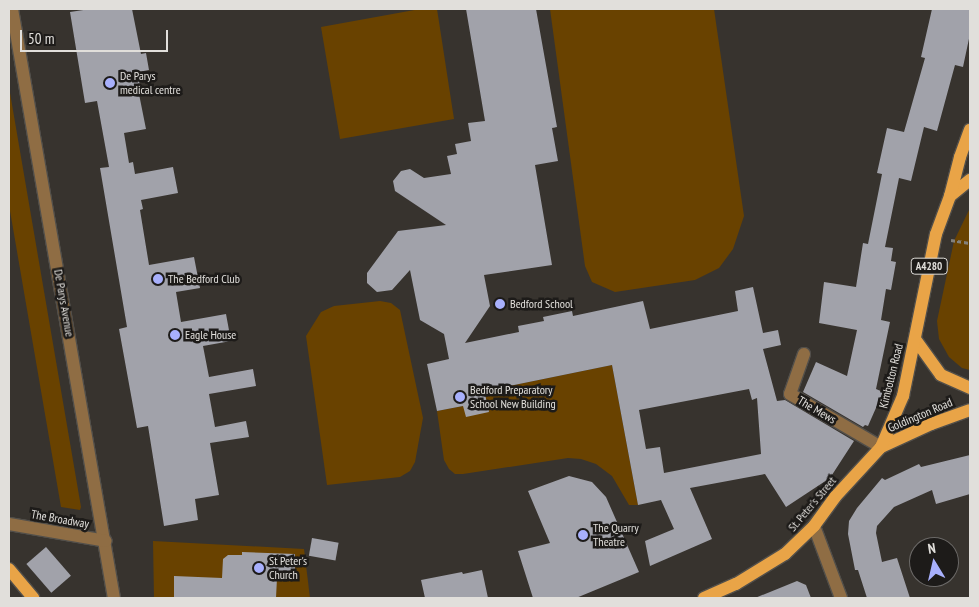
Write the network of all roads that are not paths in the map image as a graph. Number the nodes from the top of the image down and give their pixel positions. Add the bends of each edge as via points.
1 (12, 9) edge
2 (970, 130) edge
3 (970, 180) edge
4 (950, 196) junction
5 (915, 339) junction
6 (804, 354) dead end
7 (970, 388) edge
8 (970, 410) edge
9 (881, 447) junction
10 (9, 524) edge
11 (814, 526) junction
12 (106, 541) junction
13 (9, 570) edge
14 (32, 598) edge
15 (114, 598) edge
16 (704, 598) edge
17 (841, 598) edge

1 - 12 street, De Parys Avenue
2 - 4 main road
3 - 4 main road
4 - 5 main road, A4280 via 936,234
5 - 7 main road, Goldington Road via 941,375
5 - 9 main road, Kimbolton Road / A4280 via 903,396
6 - 9 street, The Mews via 790,394
8 - 9 main road, Goldington Road / A4280
9 - 11 main road, St. Peter's Street / A4280 via 835,497
10 - 12 street, The Broadway
11 - 16 main road, St. Peter's Street / A4280 via 785,554 736,584
11 - 17 street
12 - 15 street, De Parys Avenue
13 - 14 main road

